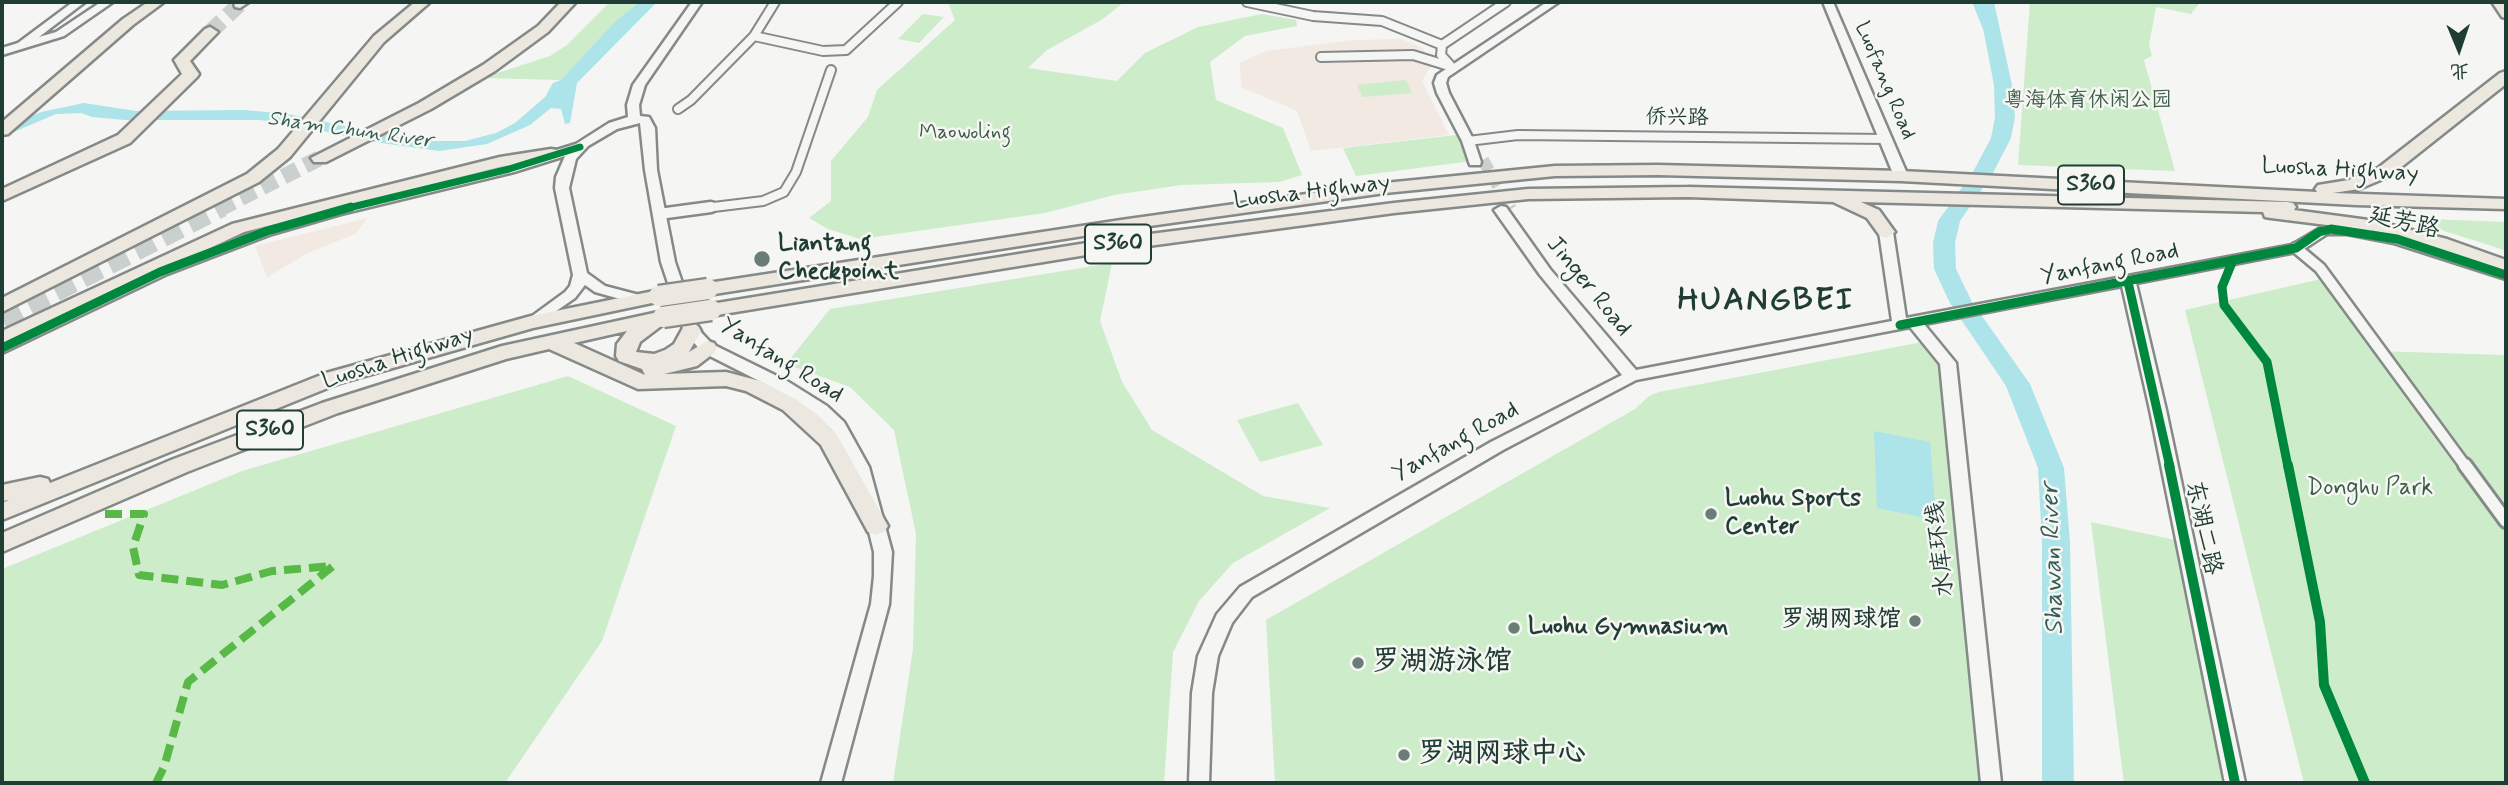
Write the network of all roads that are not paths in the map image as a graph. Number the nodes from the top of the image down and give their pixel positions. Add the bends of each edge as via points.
1 (80, 2) edge
2 (108, 2) edge
3 (157, 2) edge
4 (569, 2) edge
5 (697, 2) edge
6 (775, 2) edge
7 (898, 2) edge
8 (1247, 2) edge
9 (1506, 2) edge
10 (1554, 2) edge
11 (1828, 2) edge
12 (2498, 2) edge
13 (422, 3) edge
14 (2506, 14) edge
15 (47, 26) junction
16 (65, 31) junction
17 (210, 32) tunnel mouth
18 (754, 36) junction
19 (1442, 45) junction
20 (2, 52) edge
21 (1321, 57) dead end
22 (1452, 67) junction
23 (831, 70) dead end
24 (2506, 76) edge
25 (678, 109) dead end
26 (634, 119) junction
27 (2, 130) edge
28 (1886, 139) junction
29 (1468, 141) junction
30 (580, 147) junction
31 (551, 154) junction
32 (320, 158) tunnel mouth
33 (1479, 161) tunnel mouth
34 (1909, 177) junction
35 (1826, 195) junction
36 (2, 196) edge
37 (1925, 198) junction
38 (2173, 198) junction
39 (2235, 200) junction
40 (2506, 206) edge
41 (1506, 209) tunnel mouth
42 (659, 214) junction
43 (2506, 215) edge
44 (1886, 232) junction
45 (2296, 248) junction
46 (2506, 257) edge
47 (2506, 266) edge
48 (580, 275) junction
49 (2506, 275) edge
50 (2128, 282) junction
51 (638, 299) junction
52 (2, 306) edge
53 (663, 317) junction
54 (531, 322) junction
55 (1915, 322) junction
56 (691, 331) junction
57 (2, 339) edge
58 (547, 341) junction
59 (2, 348) edge
60 (707, 348) junction
61 (1632, 376) junction
62 (87, 476) junction
63 (2, 496) edge
64 (2, 512) edge
65 (2506, 521) edge
66 (876, 526) junction
67 (2, 543) edge
68 (831, 783) edge
69 (1199, 783) edge
70 (1991, 783) edge
71 (2235, 783) edge

1 - 15 street
2 - 16 street
3 - 27 highway
4 - 32 highway via 543,29 489,68
5 - 26 street via 639,85
6 - 18 street
7 - 18 street via 846,50 824,51
8 - 19 street via 1312,16 1382,21
9 - 19 street
10 - 22 street
11 - 28 street, Luofang Road
12 - 14 main road
13 - 52 highway via 383,36 284,153 253,178
15 - 16 street via 49,32
15 - 20 street
16 - 20 street
17 - 36 highway via 182,60 189,75 124,139
18 - 25 street
19 - 22 street via 1441,55
21 - 22 street via 1413,55
22 - 29 street via 1440,83
23 - 42 street via 796,172 784,192 763,201
24 - 39 highway via 2368,180
26 - 30 street
26 - 42 street, Yanfang Road via 645,120 649,128
28 - 29 street, 侨兴路 via 1518,135
28 - 34 street, Luofang Road
29 - 33 street
30 - 31 street
30 - 48 street via 566,167 562,188
31 - 57 highway via 436,177 239,228
31 - 59 street via 256,235 160,272
34 - 38 highway, S360 via 2010,181
34 - 51 highway, Luosha Highway / S360, bridge via 1633,170 1493,175 1121,225
35 - 37 highway, Luosha Highway / S360
35 - 44 highway via 1873,214
35 - 53 highway, Luosha Highway / S360, bridge via 1598,191 1458,201 1111,245
37 - 38 highway, S360
37 - 44 highway via 1897,209
38 - 39 highway, Luosha Highway / S360
39 - 40 highway, Luosha Highway / S360
39 - 43 highway, Luosha Highway
39 - 46 highway via 2377,219
39 - 47 highway, S360 via 2376,226
41 - 61 street, Jinger Road via 1550,279
42 - 56 street, Yanfang Road via 668,262
44 - 55 street
45 - 49 street, 延芳路 via 2319,232 2347,230 2418,244
45 - 50 street, Yanfang Road
45 - 65 street via 2320,268
48 - 51 street via 600,289
48 - 54 street via 570,295
50 - 55 street, Yanfang Road
50 - 71 street, 东湖二路
51 - 54 highway, Luosha Highway / S360
53 - 56 highway via 633,337 626,356 657,361 681,348
53 - 58 highway, Luosha Highway / S360
54 - 62 highway, Luosha Highway / S360 via 333,378
55 - 61 street, Yanfang Road
55 - 70 street, 水库环线 via 1948,363
56 - 60 street, Yanfang Road
58 - 60 highway via 584,343 633,367 654,370 690,361
58 - 66 highway via 638,382 726,379 753,386 790,405 829,440
58 - 67 highway, Luosha Highway / S360 via 330,408 179,466
60 - 66 street, Yanfang Road via 799,395 838,426 861,467
61 - 69 street, Yanfang Road via 1497,446 1246,592 1224,619 1208,656
62 - 63 highway
62 - 64 highway, Luosha Highway / S360
66 - 68 street, Yanfang Road via 883,552 880,604

